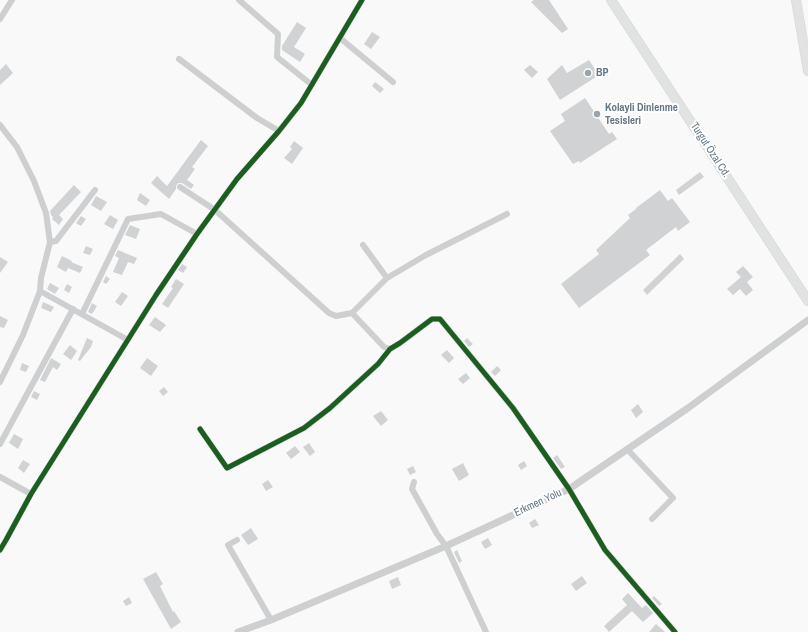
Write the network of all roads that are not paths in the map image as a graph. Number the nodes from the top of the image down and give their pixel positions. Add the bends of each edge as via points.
1 (12, 0) edge
2 (239, 0) edge
3 (362, 0) edge
4 (611, 0) edge
5 (796, 0) edge
6 (0, 19) edge
7 (340, 38) junction
8 (179, 59) dead end
9 (808, 71) edge
10 (393, 82) dead end
11 (312, 84) junction
12 (0, 125) edge
13 (279, 131) junction
14 (180, 187) dead end
15 (95, 190) dead end
16 (215, 210) junction
17 (507, 214) dead end
18 (197, 234) junction
19 (50, 242) junction
20 (363, 245) dead end
21 (386, 278) junction
22 (40, 291) junction
23 (808, 301) edge
24 (73, 309) junction
25 (352, 313) junction
26 (82, 314) junction
27 (808, 320) edge
28 (128, 340) junction
29 (390, 349) junction
30 (0, 382) edge
31 (200, 429) dead end
32 (0, 444) edge
33 (627, 449) junction
34 (0, 477) edge
35 (414, 482) dead end
36 (569, 490) junction
37 (31, 494) junction
38 (652, 518) dead end
39 (0, 537) edge
40 (6, 540) junction
41 (237, 540) dead end
42 (446, 546) junction
43 (0, 550) edge
44 (271, 620) junction
45 (238, 632) edge
46 (486, 632) edge
47 (675, 632) edge

1 - 6 street
2 - 11 street via 278,34 277,57
3 - 7 street
4 - 23 main road, Turgut Özal Cd.
5 - 9 main road
7 - 10 street
7 - 11 street
8 - 13 street via 257,118
11 - 13 street
12 - 19 street via 17,147 34,181 46,213
13 - 16 street
14 - 16 street
15 - 19 street via 56,240
16 - 18 street
16 - 25 street via 329,313 336,316
17 - 21 street
18 - 26 street via 161,214 128,219
18 - 28 street
19 - 22 street
20 - 21 street
21 - 25 street
22 - 24 street
22 - 30 street via 23,335
24 - 26 street
24 - 32 street
25 - 29 street via 384,347
26 - 28 street
27 - 33 street, Erkmen Yolu via 688,408
28 - 37 street
29 - 31 street via 378,364 304,428 227,468
29 - 36 street via 432,319 440,319 512,408
33 - 36 street, Erkmen Yolu
33 - 38 street via 673,498
34 - 37 street
35 - 42 street via 412,489
36 - 42 street, Erkmen Yolu
36 - 47 street via 604,550
37 - 40 street
39 - 40 street
40 - 43 street
41 - 44 street via 228,545
42 - 44 street, Erkmen Yolu
42 - 46 street
44 - 45 street, Erkmen Yolu

